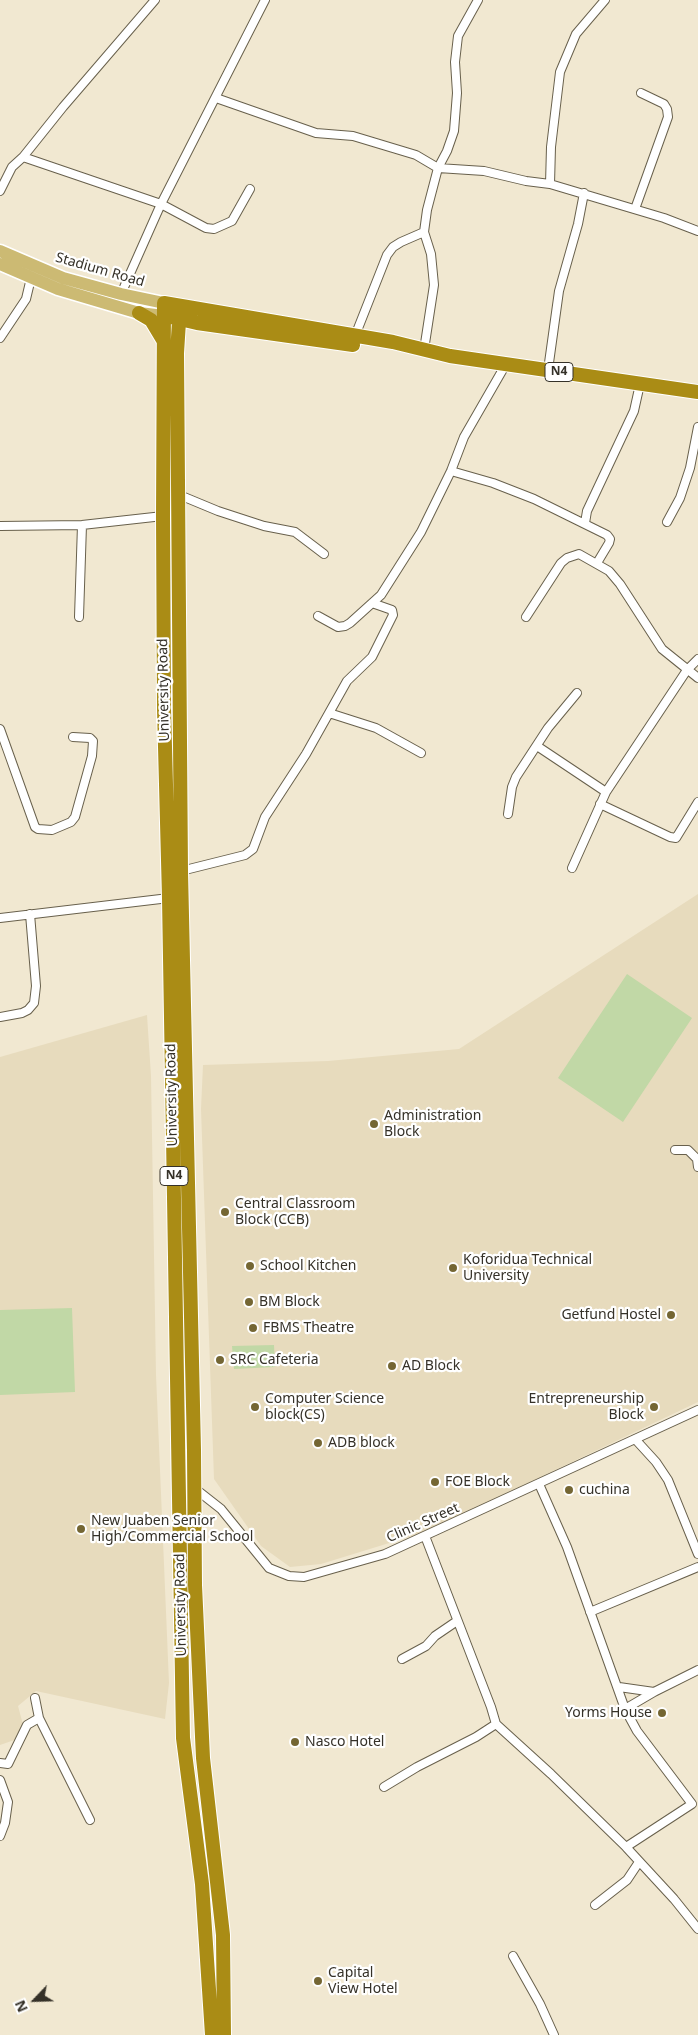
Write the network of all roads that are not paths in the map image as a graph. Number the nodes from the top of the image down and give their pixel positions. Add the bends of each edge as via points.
1 (155, 0) edge
2 (478, 0) edge
3 (605, 0) edge
4 (262, 1) edge
5 (642, 93) dead end
6 (216, 98) junction
7 (23, 157) junction
8 (438, 168) junction
9 (550, 184) junction
10 (250, 189) dead end
11 (0, 191) edge
12 (584, 193) junction
13 (161, 204) junction
14 (635, 208) junction
15 (698, 231) edge
16 (424, 232) junction
17 (0, 251) edge
18 (0, 264) edge
19 (31, 278) junction
20 (121, 294) junction
21 (164, 310) junction
22 (179, 312) junction
23 (139, 313) junction
24 (197, 323) junction
25 (355, 336) junction
26 (0, 338) edge
27 (164, 342) junction
28 (422, 350) junction
29 (177, 353) junction
30 (506, 364) junction
31 (548, 370) junction
32 (640, 384) junction
33 (698, 392) edge
34 (698, 427) edge
35 (451, 471) junction
36 (178, 494) junction
37 (163, 516) junction
38 (666, 522) dead end
39 (585, 523) junction
40 (82, 524) junction
41 (0, 526) edge
42 (324, 554) dead end
43 (597, 563) junction
44 (372, 603) junction
45 (318, 616) dead end
46 (79, 617) dead end
47 (526, 617) dead end
48 (698, 659) edge
49 (687, 670) junction
50 (698, 678) edge
51 (577, 693) dead end
52 (329, 713) junction
53 (0, 730) edge
54 (73, 737) dead end
55 (537, 746) junction
56 (421, 752) dead end
57 (606, 792) junction
58 (698, 802) edge
59 (600, 804) junction
60 (508, 814) dead end
61 (572, 868) dead end
62 (181, 871) junction
63 (169, 898) junction
64 (30, 914) junction
65 (0, 918) edge
66 (0, 1017) edge
67 (675, 1150) dead end
68 (698, 1167) edge
69 (698, 1410) edge
70 (635, 1439) junction
71 (179, 1477) junction
72 (539, 1484) junction
73 (194, 1488) junction
74 (425, 1536) junction
75 (698, 1554) edge
76 (698, 1567) edge
77 (590, 1612) junction
78 (457, 1621) junction
79 (402, 1659) dead end
80 (698, 1670) edge
81 (619, 1687) junction
82 (654, 1692) junction
83 (35, 1698) dead end
84 (625, 1709) junction
85 (39, 1718) junction
86 (496, 1724) junction
87 (0, 1763) edge
88 (0, 1780) edge
89 (384, 1787) dead end
90 (695, 1802) edge
91 (90, 1820) dead end
92 (0, 1836) edge
93 (626, 1847) junction
94 (639, 1862) junction
95 (595, 1905) dead end
96 (698, 1929) edge
97 (513, 1956) dead end
98 (215, 2033) edge
99 (554, 2035) edge

1 - 7 street
2 - 8 street via 458,36 454,131
3 - 9 street via 576,34 560,72
4 - 6 street
5 - 14 street via 664,104 668,117
6 - 8 street via 316,133 353,136 416,155
6 - 13 street
7 - 11 street via 12,167
7 - 13 street
8 - 9 street via 484,172
8 - 16 street
9 - 12 street
10 - 13 street via 232,221 214,229 206,228
12 - 14 street
12 - 31 street via 559,291
13 - 20 street
14 - 15 street
16 - 25 street via 393,247
16 - 28 street via 431,254 434,285
17 - 20 main road, Stadium Road via 63,278
18 - 19 main road, Stadium Road
19 - 23 main road, Stadium Road
19 - 26 street via 26,300
20 - 21 main road, Stadium Road
21 - 22 highway, N4
21 - 23 main road, Stadium Road
21 - 27 highway, University Road / N4
22 - 24 highway, N4
22 - 25 highway, N4
22 - 29 highway, University Road / N4
23 - 27 highway via 151,320
24 - 28 highway, N4 via 394,350
24 - 29 highway via 185,331
25 - 28 highway, N4
27 - 37 highway, University Road / N4
28 - 30 highway, N4
29 - 36 highway, University Road / N4
30 - 31 highway, N4
30 - 35 street via 464,437
31 - 32 highway, N4
32 - 33 highway, N4
32 - 39 street via 634,412 587,512
34 - 38 street via 680,498
35 - 39 street via 493,483
35 - 44 street via 403,563
36 - 42 street via 218,512 295,532
36 - 62 highway, University Road / N4
37 - 40 street
37 - 63 highway, University Road / N4
39 - 43 street via 610,539
40 - 41 street
40 - 46 street
43 - 47 street via 579,554 567,558
43 - 49 street via 620,584 662,648
44 - 45 street via 345,626 338,627
44 - 52 street via 392,610 393,615 372,657 348,681
48 - 49 street
49 - 50 street
49 - 57 street
51 - 55 street
52 - 56 street via 376,728
52 - 62 street via 265,817 250,853
53 - 54 street via 34,827 38,829 52,830 75,817 93,741
55 - 57 street
55 - 60 street via 516,777
57 - 59 street
58 - 59 street via 676,838
59 - 61 street
62 - 73 highway, University Road / N4
63 - 64 street
63 - 71 highway, University Road / N4
64 - 65 street
64 - 66 street via 36,986 34,1003 28,1010
67 - 68 street via 688,1150 697,1159
69 - 70 street, Clinic Street
70 - 72 street, Clinic Street
70 - 75 street via 668,1480
71 - 73 street, Clinic Street
71 - 98 highway, University Road / N4 via 183,1738 202,1884
72 - 74 street, Clinic Street
72 - 77 street via 568,1547
73 - 74 street, Clinic Street via 221,1509 269,1568 289,1576 304,1577 385,1554
73 - 98 highway, University Road / N4 via 203,1758 223,1935
74 - 78 street
76 - 77 street
77 - 81 street
78 - 79 street via 426,1646
78 - 86 street
80 - 82 street
81 - 82 street
81 - 84 street
82 - 84 street
83 - 85 street
84 - 90 street via 637,1731
85 - 87 street via 27,1725 8,1764
85 - 91 street
86 - 89 street
86 - 93 street
88 - 92 street via 8,1802
90 - 93 street
93 - 94 street
94 - 95 street via 627,1880
94 - 96 street
97 - 99 street

